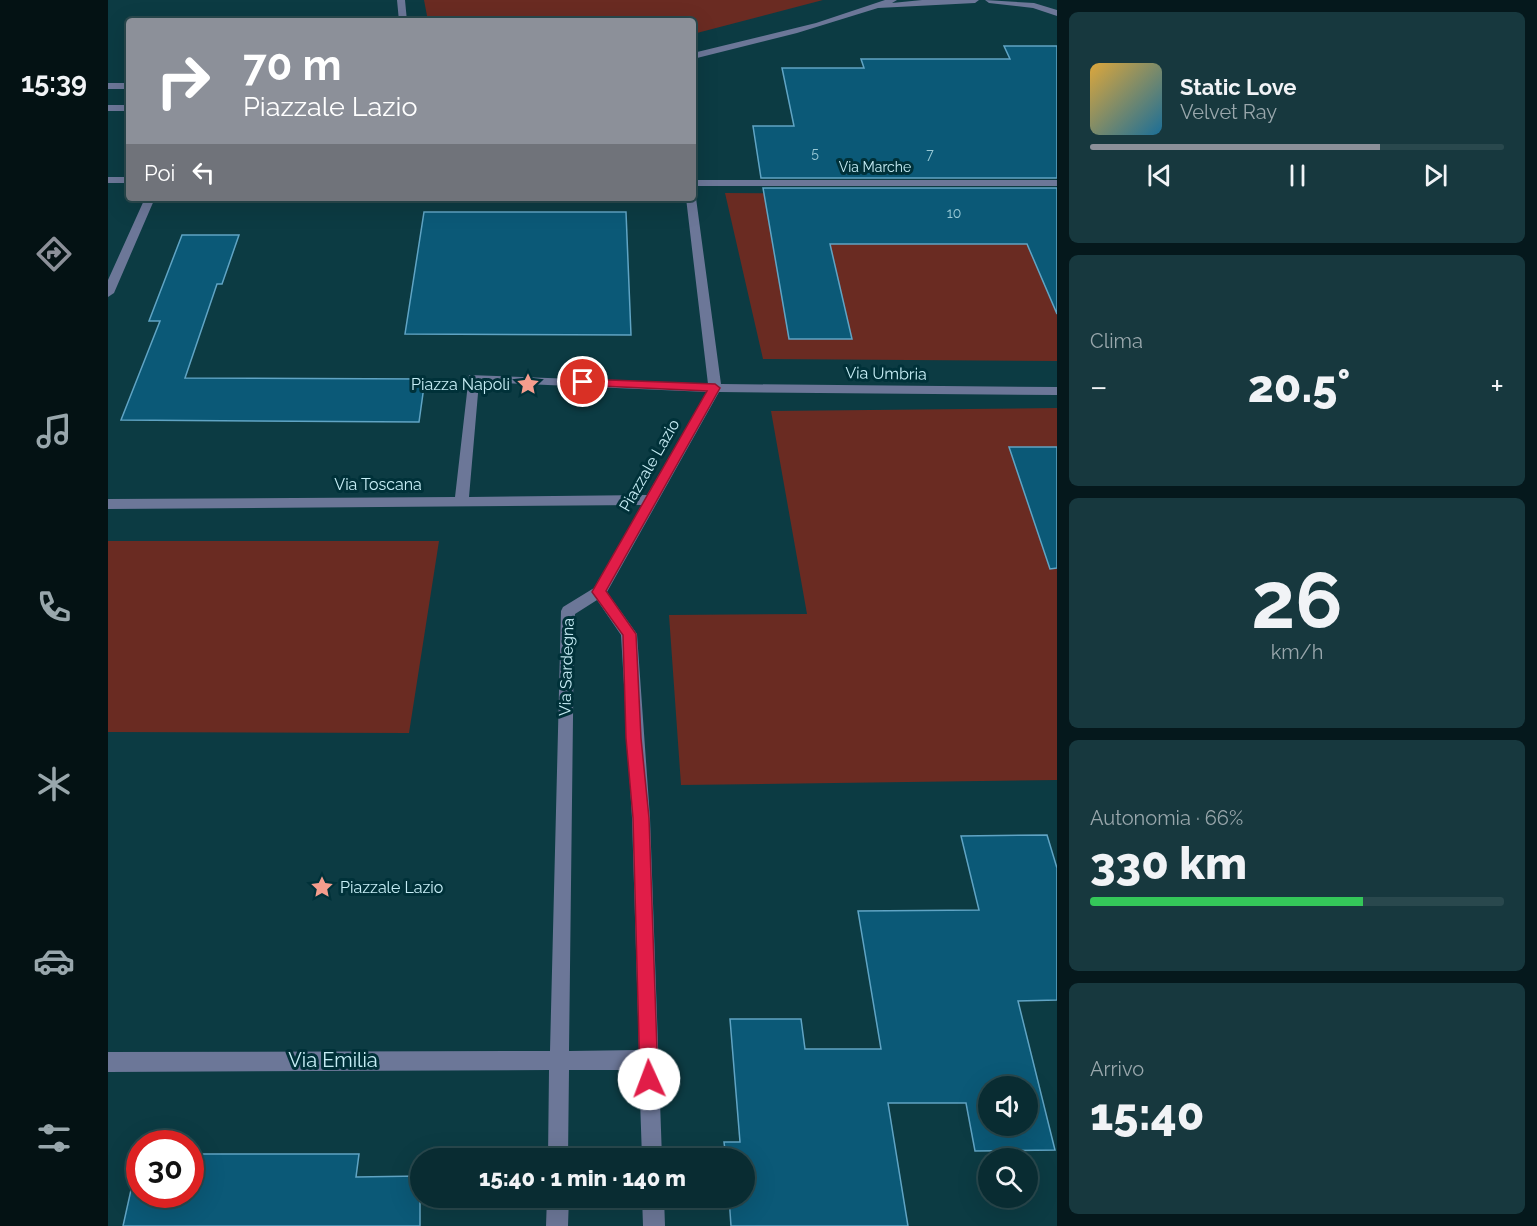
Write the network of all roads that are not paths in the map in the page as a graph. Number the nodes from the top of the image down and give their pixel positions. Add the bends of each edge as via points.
1 (401, 0) edge
2 (893, 0) edge
3 (975, 0) edge
4 (989, 0) edge
5 (870, 9) junction
6 (1057, 13) edge
7 (403, 18) edge
8 (696, 55) edge
9 (108, 86) edge
10 (126, 86) edge
11 (108, 108) edge
12 (126, 108) edge
13 (108, 180) edge
14 (126, 180) edge
15 (696, 183) edge
16 (1057, 183) edge
17 (149, 201) edge
18 (691, 201) edge
19 (108, 293) edge
20 (715, 388) junction
21 (1057, 391) edge
22 (649, 500) junction
23 (462, 501) junction
24 (108, 504) edge
25 (598, 592) junction
26 (559, 1058) junction
27 (648, 1060) junction
28 (108, 1062) edge
29 (558, 1148) edge
30 (652, 1148) edge
31 (558, 1208) edge
32 (653, 1208) edge
33 (558, 1226) edge
34 (654, 1226) edge

1 - 7 street
2 - 5 street
3 - 5 street
4 - 6 street
5 - 8 street
9 - 10 street
11 - 12 street
13 - 14 street
15 - 16 street, Via Marche
17 - 19 street
18 - 20 street
20 - 21 street, Via Umbria
20 - 22 street, Piazzale Lazio
20 - 23 street via 473,378
22 - 23 street, Via Toscana
22 - 25 street, Piazzale Lazio
23 - 24 street, Via Toscana
25 - 26 street, Via Sardegna via 568,611
25 - 27 street via 629,634 641,818
26 - 27 street
26 - 28 street, Via Emilia
26 - 29 street, Via Sardegna
27 - 30 street
31 - 33 street
32 - 34 street

